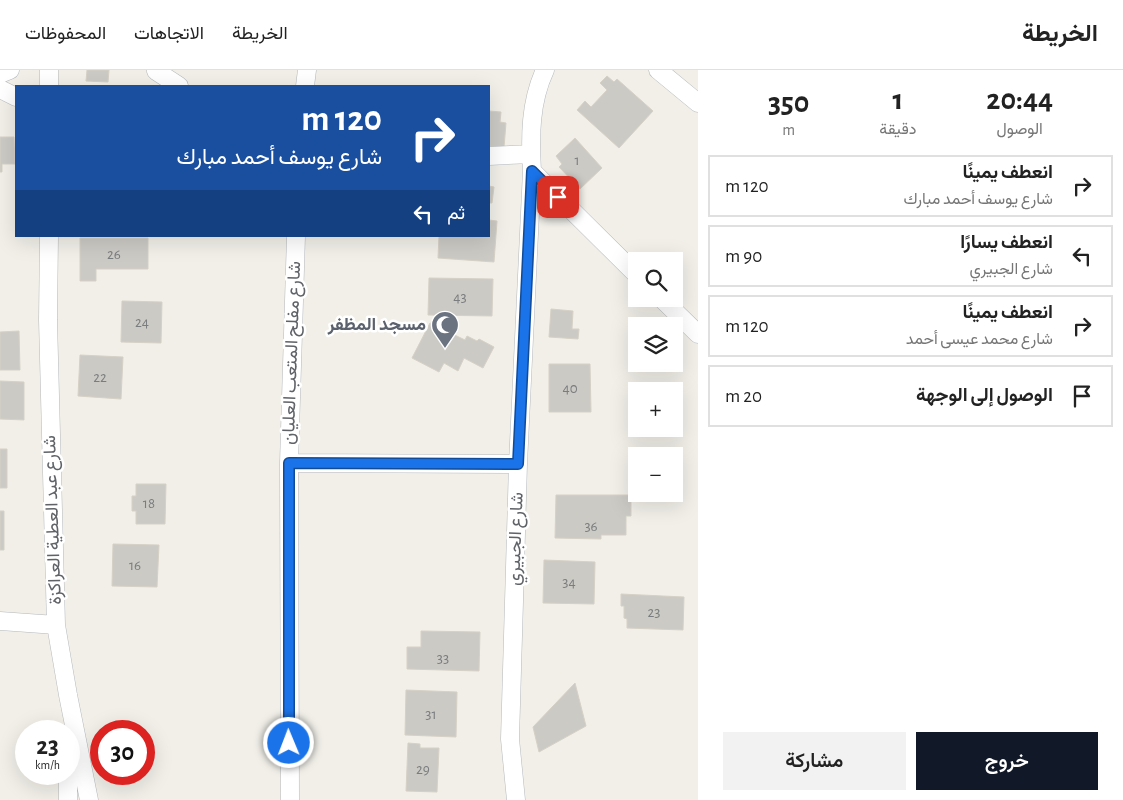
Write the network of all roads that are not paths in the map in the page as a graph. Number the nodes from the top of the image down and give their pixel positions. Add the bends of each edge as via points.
1 (10, 70) edge
2 (49, 70) edge
3 (156, 70) edge
4 (307, 70) edge
5 (544, 70) edge
6 (658, 70) edge
7 (0, 74) edge
8 (49, 85) edge
9 (178, 85) edge
10 (305, 85) edge
11 (0, 89) edge
12 (15, 96) edge
13 (698, 104) edge
14 (531, 154) junction
15 (490, 156) edge
16 (532, 171) junction
17 (50, 237) edge
18 (296, 237) edge
19 (628, 266) edge
20 (670, 307) edge
21 (698, 334) edge
22 (289, 463) junction
23 (518, 464) junction
24 (0, 621) edge
25 (56, 625) junction
26 (68, 695) junction
27 (68, 720) edge
28 (68, 785) edge
29 (68, 800) edge
30 (89, 800) edge
31 (290, 800) edge
32 (516, 800) edge

1 - 7 street
2 - 8 street
3 - 9 street
4 - 10 street
5 - 14 street, شارع الجبيري via 536,90
6 - 13 street
11 - 12 street
14 - 15 street
14 - 16 street, شارع الجبيري
16 - 19 street
16 - 23 street, شارع الجبيري
17 - 25 street, شارع عبد العطية العراكزة via 48,320
18 - 22 street, شارع مفلح المتعب العليان
20 - 21 street
22 - 23 street
22 - 31 street, شارع مفلح المتعب العليان
23 - 32 street, شارع الجبيري via 510,739
24 - 25 street
25 - 26 street, شارع عبد العطية العراكزة
26 - 27 street
26 - 30 street, شارع عبد العطية العراكزة
28 - 29 street

